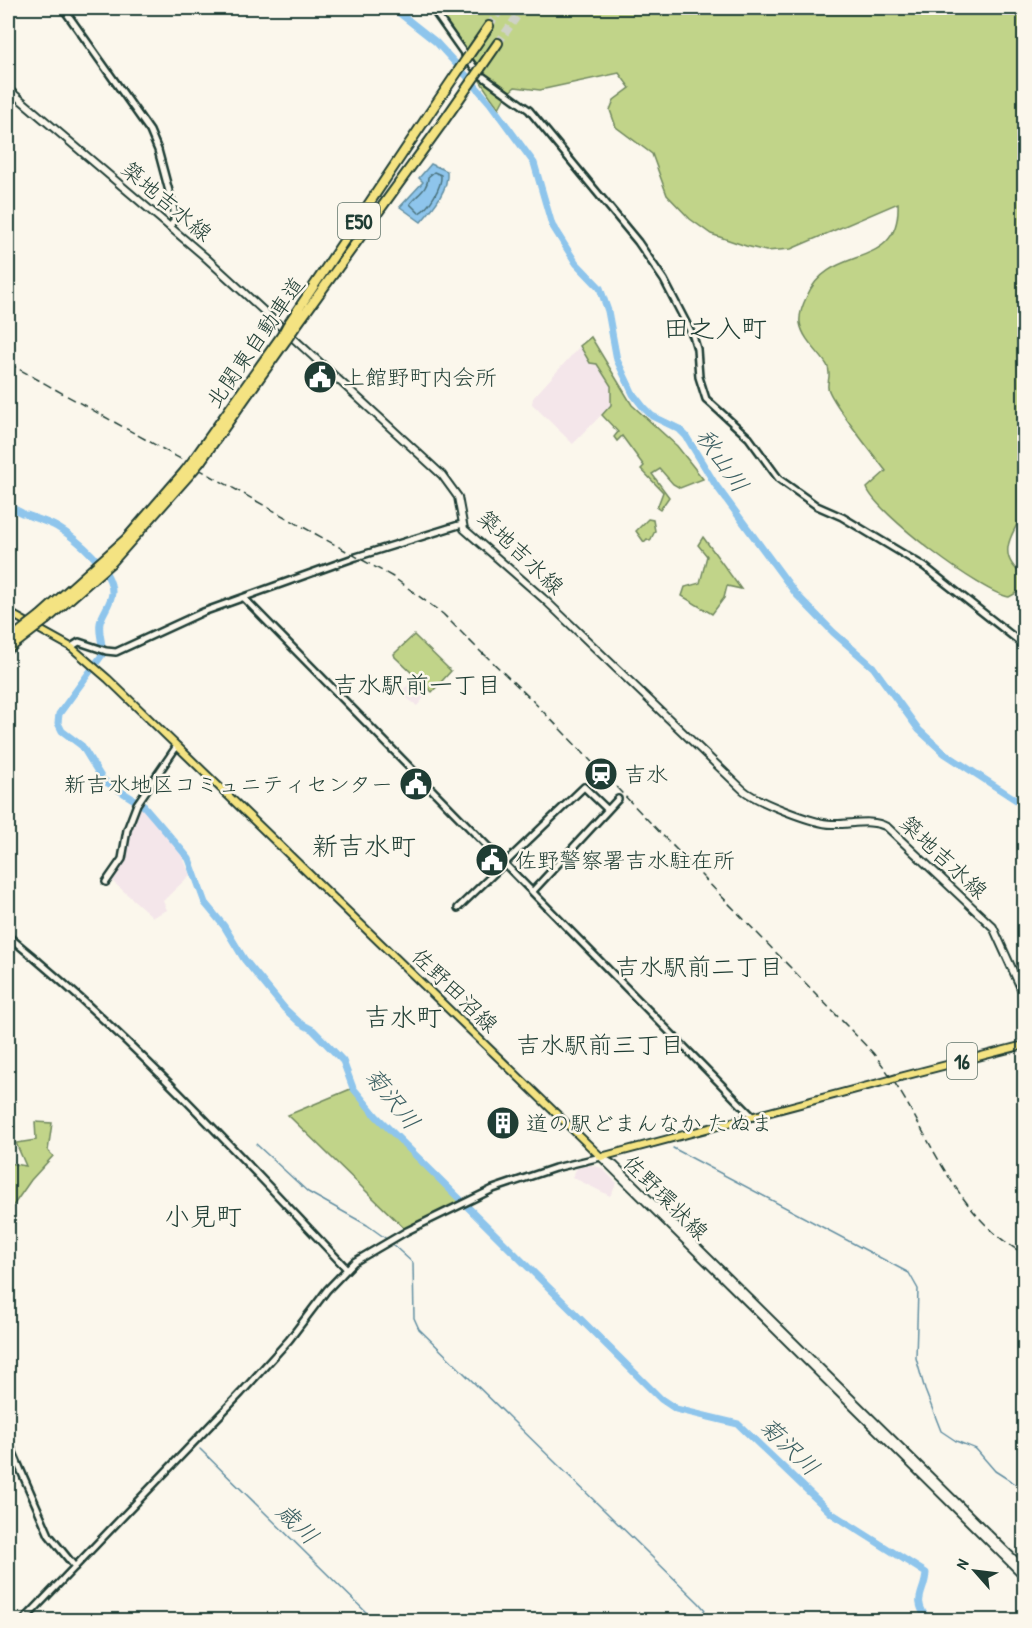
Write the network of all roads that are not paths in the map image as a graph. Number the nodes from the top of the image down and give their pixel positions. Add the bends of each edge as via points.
1 (63, 8) edge
2 (432, 8) edge
3 (489, 26) tunnel mouth
4 (498, 43) tunnel mouth
5 (8, 89) edge
6 (170, 227) junction
7 (290, 328) junction
8 (462, 524) junction
9 (244, 598) junction
10 (8, 612) edge
11 (44, 618) junction
12 (8, 641) edge
13 (1024, 645) edge
14 (70, 647) junction
15 (8, 649) edge
16 (177, 746) junction
17 (618, 799) dead end
18 (608, 810) junction
19 (506, 863) junction
20 (106, 882) dead end
21 (533, 891) junction
22 (458, 908) dead end
23 (8, 936) edge
24 (1024, 995) edge
25 (1024, 1045) edge
26 (753, 1117) junction
27 (601, 1157) junction
28 (347, 1269) junction
29 (8, 1441) edge
30 (75, 1567) junction
31 (1024, 1569) edge
32 (1024, 1576) edge
33 (24, 1620) edge

1 - 6 street via 153,137 174,210
2 - 13 street via 473,67 529,110 548,130 647,254 693,336 706,399 749,438 779,479 817,506 917,561
3 - 7 highway, 北関東自動車道 / E50, bridge
4 - 7 highway, 北関東自動車道 / E50, bridge
5 - 6 main road, 築地吉水線
6 - 8 main road, 築地吉水線 via 446,479 458,496
7 - 11 highway, 北関東自動車道 / E50, bridge via 188,473 110,560
8 - 9 street via 356,556
8 - 24 main road, 築地吉水線 via 749,795 826,824 873,823 890,829 993,927
9 - 14 street via 203,612 116,652 80,642
9 - 19 street
10 - 14 main road, 佐野田沼線
11 - 12 highway, 北関東自動車道 / E50, bridge
11 - 15 highway, 北関東自動車道 / E50, bridge
14 - 16 main road, 佐野田沼線
16 - 20 street via 137,804 122,860
16 - 27 main road, 佐野田沼線
17 - 18 street
18 - 19 street via 584,787
18 - 21 street
19 - 21 street
19 - 22 street
21 - 26 street
23 - 28 street via 146,1058
25 - 26 main road, 16, bridge
26 - 27 main road, 16
27 - 28 street via 493,1189 379,1246
27 - 31 main road, 佐野環状線 via 614,1165
27 - 32 main road, 佐野環状線
28 - 30 street via 290,1340
29 - 30 street via 50,1535
30 - 33 street

